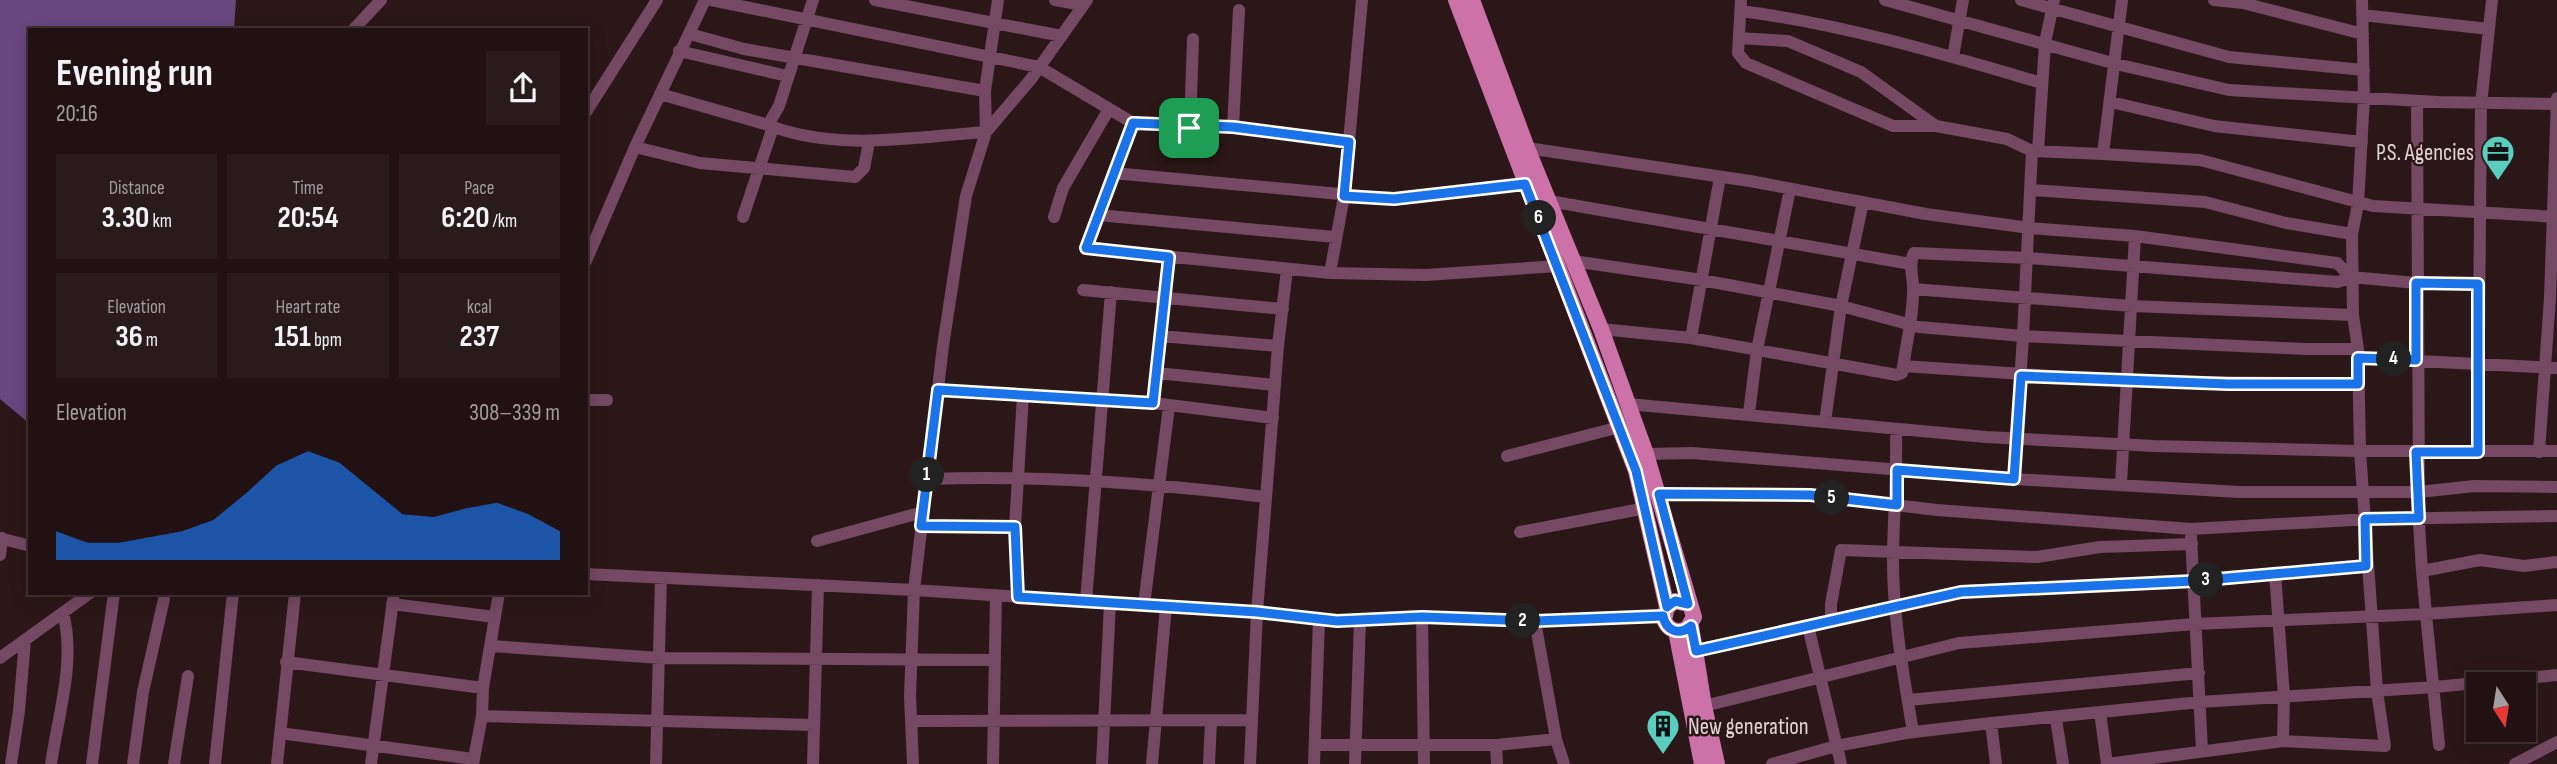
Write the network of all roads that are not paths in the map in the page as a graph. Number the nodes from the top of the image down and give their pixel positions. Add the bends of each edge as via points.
1 (382, 0) edge
2 (657, 0) edge
3 (705, 0) edge
4 (711, 0) edge
5 (813, 0) edge
6 (875, 0) edge
7 (998, 0) edge
8 (1055, 0) edge
9 (1362, 0) edge
10 (1456, 0) edge
11 (1472, 0) edge
12 (1885, 0) edge
13 (1963, 0) edge
14 (2021, 0) edge
15 (2122, 0) edge
16 (2214, 0) edge
17 (2362, 0) edge
18 (2492, 0) edge
19 (1085, 2) edge
20 (2053, 4) edge
21 (1741, 6) edge
22 (1239, 10) dead end
23 (2362, 15) junction
24 (806, 21) junction
25 (1959, 21) junction
26 (996, 22) junction
27 (2119, 27) junction
28 (355, 28) edge
29 (2489, 29) junction
30 (690, 34) junction
31 (2362, 34) junction
32 (1062, 36) junction
33 (1739, 38) junction
34 (1194, 39) dead end
35 (2045, 43) junction
36 (679, 51) junction
37 (793, 55) junction
38 (1953, 57) junction
39 (988, 58) junction
40 (2116, 64) junction
41 (1039, 67) junction
42 (2364, 70) junction
43 (787, 76) junction
44 (2042, 83) junction
45 (985, 91) junction
46 (660, 94) junction
47 (2364, 97) junction
48 (2481, 98) junction
49 (2557, 98) edge
50 (2417, 101) junction
51 (2112, 102) junction
52 (2557, 104) edge
53 (588, 109) edge
54 (1115, 112) junction
55 (1133, 123) junction
56 (771, 126) junction
57 (1936, 126) junction
58 (1233, 127) junction
59 (1189, 128) junction
60 (986, 132) junction
61 (869, 142) junction
62 (1349, 142) junction
63 (2362, 142) junction
64 (635, 147) junction
65 (1527, 148) junction
66 (2035, 151) junction
67 (2103, 154) junction
68 (760, 167) junction
69 (1113, 173) junction
70 (1720, 177) junction
71 (1525, 184) junction
72 (1790, 189) junction
73 (2031, 190) junction
74 (1344, 196) junction
75 (1549, 201) junction
76 (1863, 202) junction
77 (2358, 204) junction
78 (2417, 209) junction
79 (2481, 213) junction
80 (1098, 215) junction
81 (743, 217) dead end
82 (1054, 217) dead end
83 (2554, 217) edge
84 (1711, 228) junction
85 (2030, 228) junction
86 (2351, 234) junction
87 (2135, 236) junction
88 (1335, 237) junction
89 (1779, 240) junction
90 (1852, 253) junction
91 (588, 256) edge
92 (1169, 257) junction
93 (2028, 258) junction
94 (1566, 263) junction
95 (1911, 264) junction
96 (2133, 266) junction
97 (1287, 269) junction
98 (1330, 273) junction
99 (2351, 277) junction
100 (1702, 279) junction
101 (2416, 283) junction
102 (2478, 284) junction
103 (1913, 289) junction
104 (1083, 290) dead end
105 (1111, 292) junction
106 (1769, 292) junction
107 (1165, 297) junction
108 (2026, 297) junction
109 (1841, 306) junction
110 (2131, 306) junction
111 (1283, 309) junction
112 (2353, 315) junction
113 (1909, 324) junction
114 (1601, 329) junction
115 (1160, 336) junction
116 (2023, 336) junction
117 (1691, 338) junction
118 (2129, 341) junction
119 (1279, 346) junction
120 (1757, 351) junction
121 (2358, 353) junction
122 (2416, 360) junction
123 (1832, 361) junction
124 (2479, 363) junction
125 (1903, 366) junction
126 (2551, 368) edge
127 (1157, 373) junction
128 (2021, 376) junction
129 (2126, 381) junction
130 (2358, 384) junction
131 (1275, 385) junction
132 (938, 390) junction
133 (1023, 395) junction
134 (588, 400) edge
135 (607, 400) dead end
136 (1101, 400) junction
137 (1153, 403) junction
138 (1628, 404) junction
139 (1169, 406) junction
140 (1748, 413) junction
141 (1273, 418) junction
142 (1825, 422) junction
143 (1620, 427) junction
144 (1896, 429) junction
145 (2016, 438) junction
146 (2123, 444) junction
147 (2360, 451) junction
148 (2557, 451) edge
149 (2416, 452) junction
150 (2478, 452) junction
151 (2539, 452) junction
152 (1646, 454) junction
153 (1507, 456) dead end
154 (1897, 470) junction
155 (1018, 476) junction
156 (927, 479) junction
157 (1094, 479) junction
158 (2014, 479) junction
159 (1158, 484) junction
160 (2120, 484) junction
161 (2557, 487) edge
162 (2363, 492) junction
163 (2418, 492) junction
164 (1659, 494) junction
165 (1265, 497) junction
166 (1897, 505) junction
167 (1646, 508) junction
168 (923, 512) junction
169 (2557, 516) edge
170 (2419, 518) junction
171 (2365, 519) junction
172 (921, 526) junction
173 (1015, 527) junction
174 (2191, 529) junction
175 (1520, 532) dead end
176 (1, 538) edge
177 (817, 541) dead end
178 (2192, 544) junction
179 (28, 545) edge
180 (1893, 552) junction
181 (0, 555) edge
182 (2557, 562) edge
183 (2366, 566) junction
184 (2422, 571) junction
185 (2275, 573) junction
186 (588, 574) edge
187 (661, 578) junction
188 (2194, 581) junction
189 (818, 585) junction
190 (914, 590) junction
191 (87, 595) edge
192 (114, 595) edge
193 (233, 595) edge
194 (295, 595) edge
195 (499, 595) edge
196 (996, 595) junction
197 (1018, 597) junction
198 (164, 599) dead end
199 (393, 599) edge
200 (1086, 601) junction
201 (1110, 603) junction
202 (1688, 604) junction
203 (1896, 604) junction
204 (1144, 605) junction
205 (2557, 605) edge
206 (1166, 607) junction
207 (1665, 611) junction
208 (1257, 612) junction
209 (63, 613) junction
210 (2372, 614) junction
211 (2426, 614) junction
212 (495, 617) junction
213 (1422, 617) junction
214 (1319, 619) junction
215 (1360, 620) junction
216 (1832, 620) junction
217 (1535, 621) junction
218 (2278, 621) junction
219 (2195, 624) junction
220 (1808, 626) junction
221 (1683, 628) junction
222 (24, 640) junction
223 (491, 646) junction
224 (1688, 652) junction
225 (660, 657) junction
226 (1899, 657) junction
227 (0, 658) edge
228 (814, 660) junction
229 (993, 660) junction
230 (286, 662) junction
231 (912, 662) junction
232 (2199, 673) junction
233 (383, 674) junction
234 (2557, 675) edge
235 (188, 676) dead end
236 (1822, 677) junction
237 (2435, 687) junction
238 (483, 688) junction
239 (2377, 691) junction
240 (2284, 696) junction
241 (1908, 700) junction
242 (2200, 702) junction
243 (1704, 706) junction
244 (2100, 712) junction
245 (482, 716) junction
246 (1154, 718) junction
247 (1104, 719) junction
248 (2056, 719) junction
249 (1211, 720) junction
250 (1251, 720) junction
251 (657, 721) junction
252 (911, 721) junction
253 (993, 721) junction
254 (1991, 723) junction
255 (813, 725) junction
256 (1913, 732) junction
257 (280, 733) junction
258 (1556, 739) junction
259 (2283, 741) junction
260 (2557, 743) edge
261 (373, 744) junction
262 (1423, 744) junction
263 (1317, 745) junction
264 (1496, 745) junction
265 (2439, 745) dead end
266 (1355, 746) junction
267 (1836, 746) junction
268 (2202, 751) junction
269 (473, 762) edge
270 (11, 764) edge
271 (51, 764) edge
272 (92, 764) edge
273 (132, 764) edge
274 (174, 764) edge
275 (215, 764) edge
276 (277, 764) edge
277 (370, 764) edge
278 (656, 764) edge
279 (813, 764) edge
280 (914, 764) edge
281 (993, 764) edge
282 (1102, 764) edge
283 (1152, 764) edge
284 (1209, 764) edge
285 (1250, 764) edge
286 (1314, 764) edge
287 (1355, 764) edge
288 (1424, 764) edge
289 (1497, 764) edge
290 (1563, 764) edge
291 (1702, 764) edge
292 (1717, 764) edge
293 (1772, 764) edge
294 (1841, 764) edge
295 (1996, 764) edge
296 (2063, 764) edge
297 (2107, 764) edge
298 (2515, 764) edge

1 - 28 street
2 - 53 street
3 - 30 street
4 - 24 street
5 - 24 street
6 - 26 street
7 - 26 street
8 - 19 street
9 - 62 street
10 - 71 main road
11 - 65 main road
12 - 25 street
13 - 25 street
14 - 20 street
15 - 27 street
16 - 31 street via 2243,3
17 - 23 street
18 - 29 street
19 - 32 street
20 - 27 street
20 - 35 street
21 - 33 street
21 - 38 street
22 - 58 street
23 - 29 street
23 - 31 street
24 - 37 street
24 - 39 street
25 - 35 street
25 - 38 street
26 - 32 street
26 - 39 street
27 - 40 street
27 - 42 street via 2229,57
29 - 48 street
30 - 36 street
30 - 37 street
31 - 42 street
32 - 41 street
33 - 57 street via 1788,41 1861,72
33 - 57 street via 1738,53 1746,63 1842,106 1893,126
34 - 59 street
35 - 40 street
35 - 44 street
36 - 43 street
36 - 46 street
37 - 43 street
37 - 45 street
38 - 44 street
39 - 41 street
39 - 45 street
40 - 47 street via 2229,90
40 - 51 street
41 - 54 street
41 - 60 street
42 - 47 street
43 - 56 street
44 - 66 street
45 - 60 street
46 - 56 street
46 - 64 street
47 - 50 street
47 - 63 street
48 - 50 street
48 - 52 street
48 - 79 street
49 - 52 street
50 - 78 street
51 - 63 street via 2214,127
51 - 67 street
52 - 83 street
54 - 55 street
54 - 82 street via 1063,188
55 - 59 street
55 - 69 street
56 - 61 street via 787,133
56 - 68 street
57 - 66 street via 2007,139
58 - 59 street
58 - 62 street
60 - 61 street
60 - 132 street via 966,196
61 - 68 street via 864,168 855,177
62 - 74 street
63 - 77 street
64 - 68 street via 700,163
64 - 91 street
65 - 70 street
65 - 75 main road
66 - 67 street
66 - 73 street
67 - 77 street via 2200,160
68 - 81 street
69 - 74 street
69 - 80 street
70 - 72 street
70 - 84 street
71 - 74 street via 1394,199
71 - 94 main road
72 - 76 street
72 - 89 street
73 - 85 street
73 - 86 street via 2204,202
74 - 88 street
75 - 84 street
75 - 94 main road
76 - 85 street
76 - 90 street
77 - 78 street
77 - 86 street
78 - 79 street
78 - 101 street
79 - 83 street
79 - 102 street
80 - 88 street
80 - 92 street via 1086,248
83 - 126 street
84 - 89 street
84 - 100 street
85 - 87 street
85 - 93 street
86 - 99 street
87 - 96 street
87 - 99 street via 2337,263
88 - 98 street
89 - 90 street
89 - 106 street
90 - 95 street
90 - 109 street
92 - 97 street
92 - 107 street
93 - 95 street via 1914,253
93 - 96 street
93 - 108 street
94 - 98 street via 1426,275
94 - 100 street
94 - 114 main road
94 - 143 main road
95 - 103 street
96 - 99 street via 2338,282
96 - 110 street
97 - 98 street
97 - 111 street
99 - 101 street
99 - 112 street
100 - 106 street
100 - 117 street
101 - 102 street
101 - 122 street
102 - 124 street
103 - 108 street
103 - 113 street
104 - 105 street
105 - 107 street
105 - 136 street
106 - 109 street
106 - 120 street
107 - 111 street
107 - 115 street
108 - 110 street
108 - 116 street
109 - 113 street
109 - 123 street
110 - 112 street
110 - 118 street
111 - 119 street
112 - 121 street
113 - 116 street
113 - 125 street
114 - 117 street
114 - 138 main road
115 - 119 street
115 - 127 street
116 - 118 street
116 - 128 street
117 - 120 street
118 - 121 street
118 - 129 street
119 - 131 street
120 - 123 street
120 - 140 street
121 - 122 street
121 - 130 street
122 - 124 street
122 - 149 street
123 - 125 street via 1897,375
123 - 142 street
124 - 126 street
124 - 150 street
125 - 128 street
126 - 151 street
127 - 131 street
127 - 137 street
128 - 129 street
128 - 145 street
129 - 130 street
129 - 146 street
130 - 147 street
131 - 141 street
132 - 133 street
132 - 156 street
133 - 136 street
133 - 155 street
134 - 135 street
136 - 137 street
136 - 157 street
137 - 139 street
138 - 140 street
138 - 152 main road
139 - 141 street
139 - 159 street
140 - 142 street
141 - 165 street
142 - 144 street
143 - 153 street
143 - 167 main road
144 - 145 street
144 - 154 street
145 - 146 street
145 - 158 street
146 - 147 street
146 - 160 street
147 - 149 street
147 - 162 street
148 - 151 street
149 - 150 street
149 - 163 street
150 - 151 street
152 - 154 street via 1692,453
152 - 164 main road
154 - 158 street
154 - 166 street
155 - 156 street
155 - 157 street
155 - 173 street
156 - 168 street
157 - 159 street
157 - 200 street
158 - 160 street
159 - 165 street
159 - 204 street
160 - 162 street via 2239,492
161 - 163 street via 2474,486
162 - 163 street
162 - 171 street
163 - 170 street
164 - 166 street via 1810,495
164 - 202 main road
165 - 208 street
166 - 174 street
166 - 180 street
167 - 175 street
167 - 207 main road
168 - 172 street
168 - 177 street
169 - 170 street
170 - 171 street
170 - 184 street
171 - 174 street
171 - 183 street
172 - 173 street
172 - 190 street
173 - 197 street
174 - 178 street
176 - 179 street
176 - 181 street
178 - 180 street via 2100,547 2037,557
178 - 188 street
180 - 203 street
180 - 216 street via 1841,550 1830,604
182 - 184 street via 2524,566 2480,560
183 - 185 street
183 - 210 street
184 - 211 street
185 - 188 street
185 - 218 street
186 - 187 street
187 - 189 street
187 - 225 street
188 - 203 street via 1961,592
188 - 219 street
189 - 190 street
189 - 228 street
190 - 196 street
190 - 231 street
191 - 209 street
192 - 272 street
193 - 275 street
194 - 230 street
195 - 212 street
196 - 197 street
196 - 229 street
197 - 200 street
198 - 273 street
199 - 212 street
199 - 233 street
200 - 201 street
201 - 204 street
201 - 247 street
202 - 207 main road via 1675,601
202 - 221 main road via 1694,612
203 - 216 street
203 - 226 street
204 - 206 street
205 - 211 street
206 - 208 street
206 - 246 street
207 - 217 street
207 - 221 main road via 1666,625
208 - 214 street
208 - 250 street
209 - 222 street
209 - 271 street via 69,635
210 - 211 street
210 - 218 street
210 - 239 street
211 - 237 street
212 - 223 street
213 - 215 street
213 - 217 street
213 - 262 street
214 - 215 street
214 - 263 street
215 - 266 street
216 - 220 street
217 - 258 street
218 - 219 street
218 - 240 street
219 - 226 street via 1959,643
219 - 232 street
220 - 224 street
220 - 236 street
221 - 224 main road
222 - 227 street
222 - 270 street
223 - 225 street
223 - 238 street
224 - 243 main road
224 - 291 main road via 1689,709
225 - 228 street
225 - 251 street
226 - 236 street
226 - 241 street
228 - 231 street
228 - 255 street
229 - 231 street
229 - 253 street
230 - 233 street
230 - 257 street
231 - 252 street
232 - 241 street
232 - 242 street
233 - 238 street
233 - 261 street
234 - 237 street
235 - 274 street
236 - 243 street
236 - 267 street
237 - 239 street
237 - 265 street
238 - 245 street
239 - 240 street
239 - 259 street via 2385,746
240 - 242 street
240 - 259 street
241 - 256 street
242 - 244 street
242 - 268 street
243 - 292 main road
244 - 248 street
244 - 297 street
245 - 251 street
245 - 269 street
246 - 247 street
246 - 249 street
246 - 283 street
247 - 253 street
247 - 282 street
248 - 254 street
248 - 296 street
249 - 250 street
249 - 284 street
250 - 285 street
251 - 255 street
251 - 278 street
252 - 253 street
252 - 280 street
253 - 281 street
254 - 256 street
254 - 295 street
255 - 279 street
256 - 267 street
257 - 261 street
257 - 276 street
258 - 264 street
258 - 290 street
259 - 268 street
260 - 298 street
261 - 269 street
261 - 277 street
262 - 264 street
262 - 266 street
262 - 288 street
263 - 266 street
263 - 286 street
264 - 289 street
266 - 287 street
267 - 293 street
267 - 294 street
268 - 297 street

